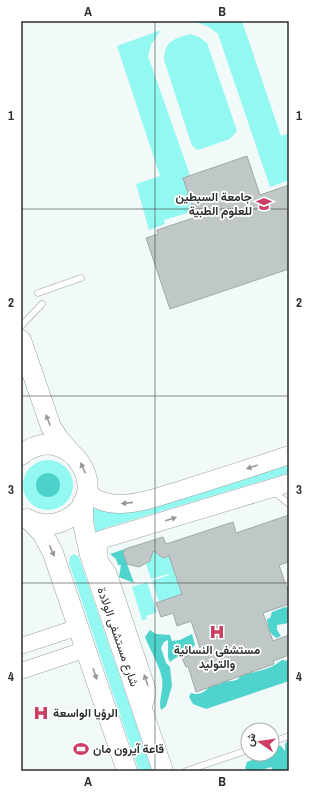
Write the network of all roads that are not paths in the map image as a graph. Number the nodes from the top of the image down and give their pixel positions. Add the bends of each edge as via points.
1 (81, 278) dead end
2 (38, 293) dead end
3 (42, 304) dead end
4 (21, 326) edge
5 (21, 340) edge
6 (70, 452) junction
7 (21, 455) edge
8 (289, 455) edge
9 (289, 483) edge
10 (270, 489) junction
11 (85, 495) junction
12 (289, 504) edge
13 (24, 516) edge
14 (107, 538) junction
15 (90, 555) junction
16 (79, 627) junction
17 (48, 638) junction
18 (21, 646) edge
19 (87, 649) junction
20 (55, 659) junction
21 (21, 671) edge
22 (145, 717) junction
23 (240, 753) edge
24 (127, 771) edge
25 (163, 771) edge
26 (186, 771) edge

1 - 2 lane
3 - 4 lane
6 -> 5 main road, شارع مستشفى الولادة via 51,427
6 - 7 main road via 58,446 45,445
11 -> 6 main road, شارع مستشفى الولادة via 84,470
8 -> 11 main road via 171,493 131,503 116,504
9 - 10 main road
10 - 12 lane
14 -> 10 main road
11 - 13 main road via 76,512 60,522 48,525
11 - 15 main road, شارع مستشفى الولادة via 83,523
13 -> 16 main road via 43,534 52,549
14 - 15 main road via 95,544
22 -> 14 street via 149,689 110,573 100,556 101,546
15 - 22 main road, شارع مستشفى الولادة
16 - 17 street
16 - 19 main road
17 - 18 street
17 - 20 street via 58,640 61,645 59,656
19 - 20 street
19 -> 24 main road
20 - 21 street
22 - 25 main road, شارع مستشفى الولادة
23 - 26 lane

